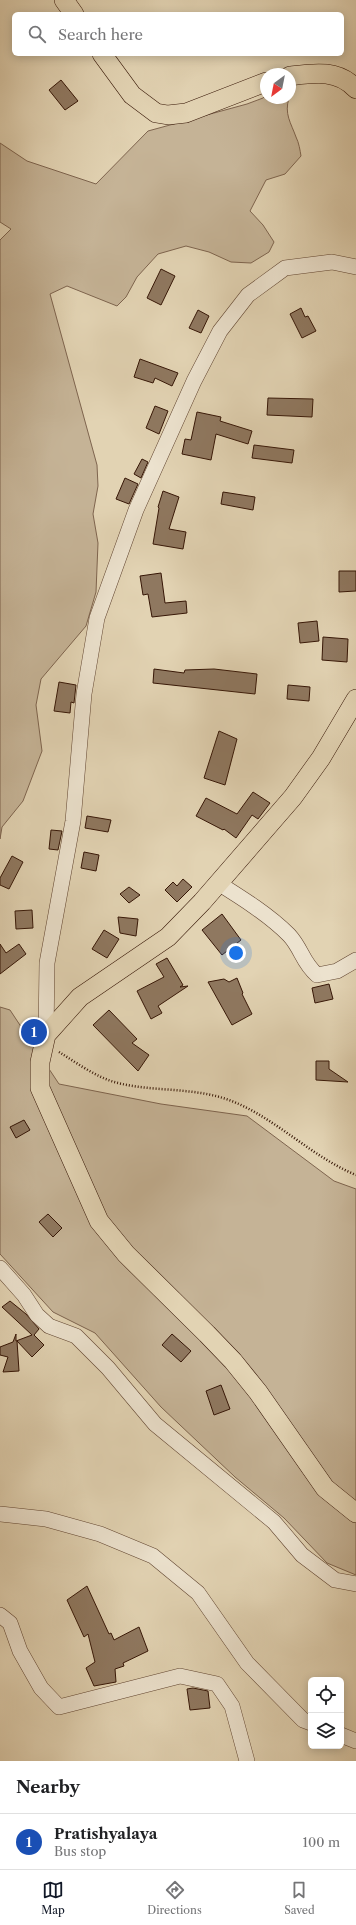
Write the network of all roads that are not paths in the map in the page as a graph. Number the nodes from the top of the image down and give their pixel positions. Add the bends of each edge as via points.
1 (64, 0) edge
2 (73, 12) edge
3 (103, 56) edge
4 (296, 75) edge
5 (260, 84) edge
6 (356, 89) edge
7 (356, 267) edge
8 (356, 699) edge
9 (218, 883) junction
10 (356, 960) edge
11 (45, 1039) junction
12 (0, 1268) edge
13 (0, 1514) edge
14 (356, 1514) edge
15 (356, 1584) edge
16 (0, 1616) edge
17 (308, 1722) edge
18 (344, 1736) edge
19 (356, 1741) edge
20 (247, 1761) edge

1 - 2 main road
3 - 5 main road via 132,95 156,113 186,113
4 - 6 main road via 313,73 334,75 344,78
7 - 11 street via 332,262 285,268 248,295 220,331 194,381 136,510 97,618 84,694 73,821 47,963
8 - 9 main road via 321,758 293,797
9 - 10 street via 289,935 300,950 308,968 317,975 337,971
9 - 11 main road via 168,937 80,997
11 - 14 main road via 40,1062 40,1088 99,1221 126,1254 233,1361 258,1392 325,1488
12 - 15 street via 24,1295 37,1315 49,1326 76,1336 108,1368 155,1424 274,1522 302,1555 335,1580
13 - 17 street via 46,1519 100,1534 153,1556 198,1593 248,1663 303,1720
16 - 20 street via 10,1623 20,1651 42,1688 59,1707 180,1676 217,1684 232,1706
18 - 19 street

